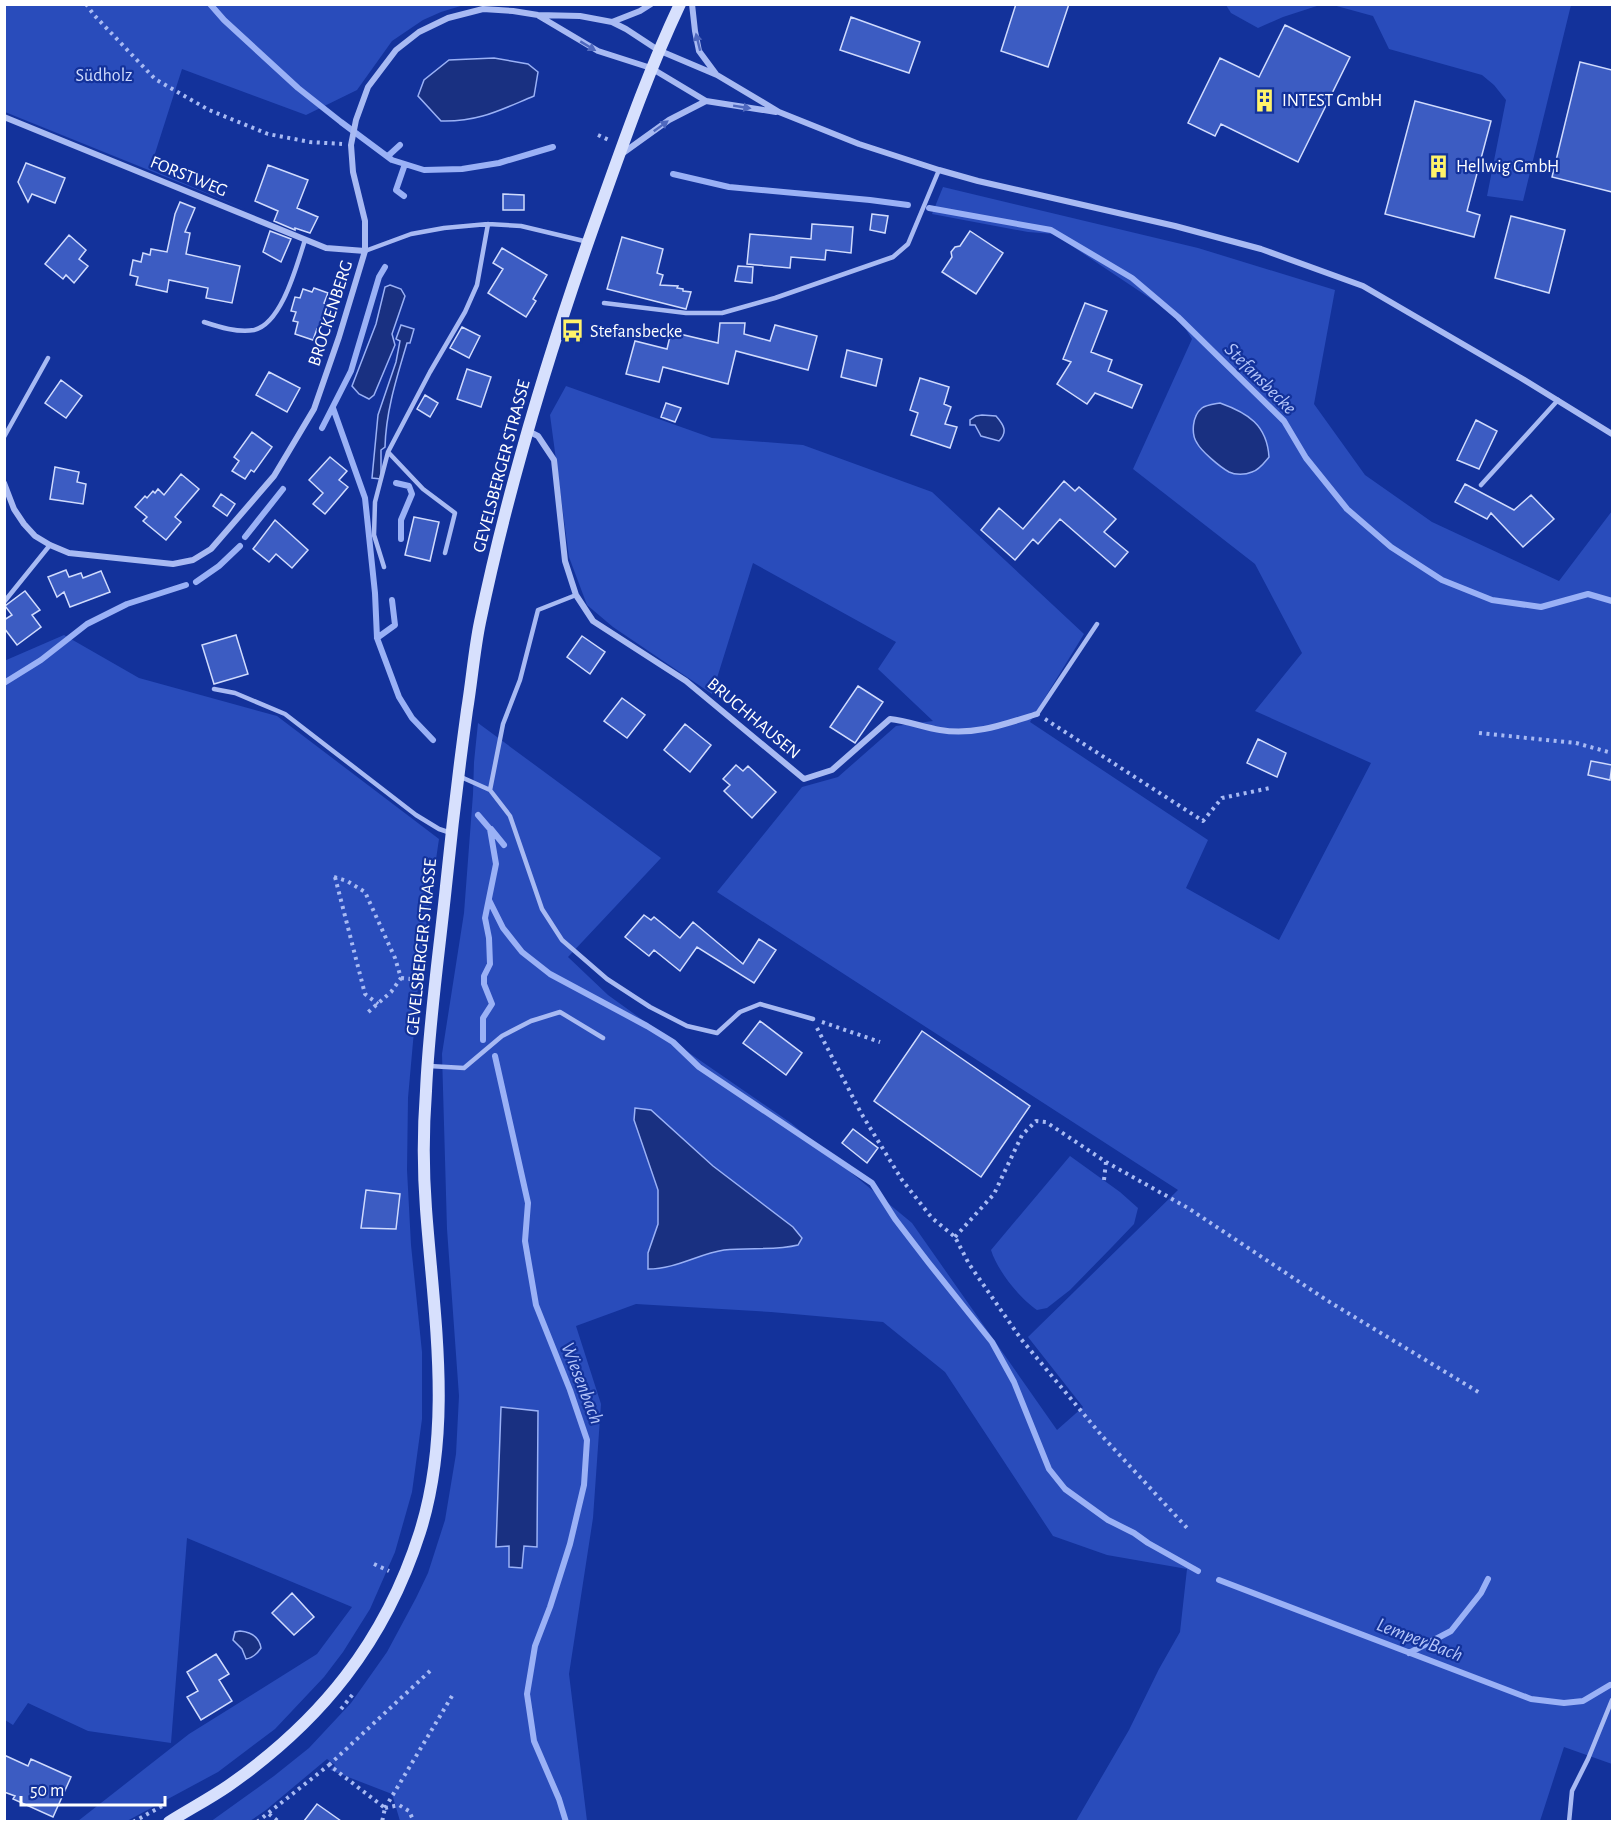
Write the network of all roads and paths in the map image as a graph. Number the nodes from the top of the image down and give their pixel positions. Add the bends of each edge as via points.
1 (86, 4) edge
2 (651, 4) edge
3 (680, 4) edge
4 (692, 4) edge
5 (538, 15) junction
6 (612, 22) junction
7 (658, 50) junction
8 (651, 68) junction
9 (717, 75) junction
10 (706, 101) junction
11 (779, 112) junction
12 (4, 117) edge
13 (351, 145) junction
14 (619, 156) junction
15 (939, 170) junction
16 (488, 224) junction
17 (305, 240) junction
18 (588, 242) junction
19 (365, 251) junction
20 (604, 303) dead end
21 (204, 322) dead end
22 (48, 358) dead end
23 (1558, 400) junction
24 (527, 431) junction
25 (1612, 434) edge
26 (4, 437) edge
27 (388, 452) junction
28 (4, 483) edge
29 (1481, 484) dead end
30 (50, 545) junction
31 (445, 553) dead end
32 (384, 567) dead end
33 (576, 596) junction
34 (4, 602) edge
35 (1097, 624) dead end
36 (214, 689) dead end
37 (1036, 714) junction
38 (1479, 733) dead end
39 (1612, 753) edge
40 (458, 776) junction
41 (1270, 788) dead end
42 (490, 790) junction
43 (451, 833) junction
44 (422, 969) dead end
45 (401, 978) junction
46 (421, 980) junction
47 (435, 981) junction
48 (420, 991) dead end
49 (378, 1004) junction
50 (365, 1015) dead end
51 (813, 1019) junction
52 (603, 1038) dead end
53 (880, 1042) dead end
54 (427, 1066) junction
55 (1106, 1162) junction
56 (1104, 1180) dead end
57 (955, 1237) junction
58 (1480, 1393) dead end
59 (1188, 1529) dead end
60 (393, 1561) dead end
61 (385, 1581) dead end
62 (430, 1671) dead end
63 (354, 1692) dead end
64 (452, 1696) dead end
65 (1612, 1700) edge
66 (334, 1716) dead end
67 (329, 1765) junction
68 (171, 1801) dead end
69 (385, 1809) junction
70 (269, 1814) junction
71 (133, 1821) edge
72 (169, 1821) edge
73 (257, 1821) edge
74 (279, 1821) edge
75 (382, 1821) edge
76 (414, 1821) edge
77 (1569, 1821) edge

1 - 13 path via 155,79 209,110 268,134
2 - 6 street
3 - 7 main road, GEVELSBERGER STRASSE
9 -> 4 street via 699,51
5 - 6 street, BROCKENBERG
5 -> 8 street, BROCKENBERG via 598,51
5 - 13 street, BROCKENBERG via 483,9 448,18 419,32 396,50 368,87
6 - 7 street, BROCKENBERG
7 - 8 main road, GEVELSBERGER STRASSE
7 - 9 street
8 - 10 street
8 - 14 main road, GEVELSBERGER STRASSE
9 - 11 street
10 -> 11 street
14 -> 10 street via 669,120
11 - 15 street
12 - 17 street, FORSTWEG
13 - 19 street, BROCKENBERG via 365,221
14 - 18 main road, GEVELSBERGER STRASSE
15 - 20 lane via 908,244 893,256 722,313 686,313
15 - 23 street via 1261,249 1363,286
16 - 18 lane via 521,226
16 - 19 lane via 411,234
16 - 27 lane via 477,285
17 - 19 street, FORSTWEG via 326,248
17 - 21 lane via 281,304 266,325 245,330
18 - 24 main road, GEVELSBERGER STRASSE
19 - 30 street, BROCKENBERG via 314,409 274,476 211,549 193,561 173,564 69,553
22 - 26 lane
23 - 25 street
23 - 29 lane
24 - 33 street, BRUCHHAUSEN via 538,436 554,460 565,561
24 - 40 main road, GEVELSBERGER STRASSE via 479,626
27 - 31 lane via 423,489 454,513
27 - 32 lane via 375,502 374,524
28 - 30 street, BROCKENBERG via 24,524
30 - 34 lane
33 - 37 street, BRUCHHAUSEN via 593,621 686,681 804,779 832,770 890,719 971,732
33 - 42 lane via 538,610 504,723
35 - 37 lane
36 - 43 lane via 235,693 285,714 416,815
37 - 41 path via 1203,821 1222,798
38 - 39 path via 1576,743
40 - 42 lane
40 - 43 main road, GEVELSBERGER STRASSE
42 - 51 lane via 510,816 542,909 562,940 607,979 687,1026 717,1033 740,1012 760,1004
43 - 47 main road, GEVELSBERGER STRASSE
44 - 46 path, GEVELSBERGER STRASSE
45 - 46 path
45 - 49 path
45 - 49 path via 365,892 334,877 364,994
46 - 47 path
46 - 48 path, GEVELSBERGER STRASSE
47 - 54 main road, GEVELSBERGER STRASSE
49 - 50 path
51 - 53 path
51 - 57 path via 861,1113 902,1180 932,1218
52 - 54 lane via 560,1012 502,1036 464,1068
54 - 72 main road, GEVELSBERGER STRASSE via 424,1162 439,1413 432,1484 418,1538 386,1614 326,1701 267,1757
55 - 56 path
55 - 57 path via 1046,1122 1036,1121 1022,1135 994,1194
55 - 58 path via 1188,1208 1328,1301
57 - 59 path via 1021,1339 1102,1436
60 - 61 path
62 - 67 path
63 - 66 path
64 - 69 path
65 - 77 lane via 1572,1791
67 - 69 path
67 - 70 path
68 - 71 path
69 - 75 path
69 - 76 path via 399,1805 409,1811
70 - 73 path
70 - 74 path

